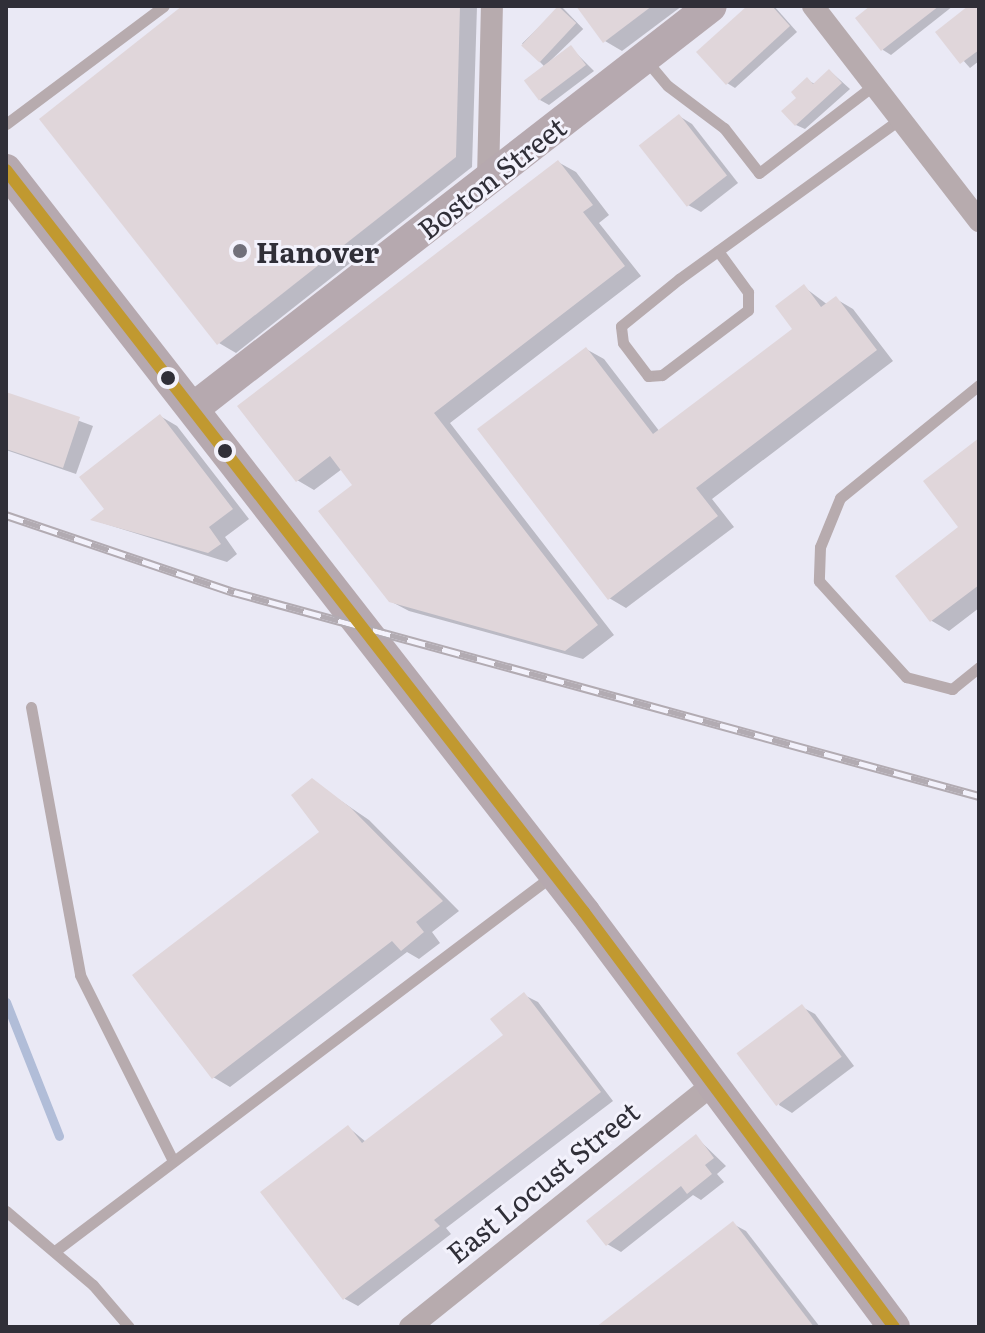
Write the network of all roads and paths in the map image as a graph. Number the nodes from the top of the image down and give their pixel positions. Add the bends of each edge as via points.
1 (164, 6) edge
2 (492, 6) edge
3 (711, 6) edge
4 (813, 6) edge
5 (644, 58) junction
6 (874, 85) junction
7 (900, 119) junction
8 (6, 124) edge
9 (6, 170) edge
10 (488, 179) junction
11 (979, 221) edge
12 (718, 251) junction
13 (979, 385) edge
14 (195, 407) junction
15 (979, 667) edge
16 (31, 707) dead end
17 (554, 874) junction
18 (713, 1084) junction
19 (173, 1161) junction
20 (6, 1211) edge
21 (55, 1251) junction
22 (129, 1327) edge
23 (410, 1327) edge
24 (894, 1327) edge

1 - 8 lane
2 - 10 street
3 - 5 main road, Boston Street
4 - 6 street
5 - 6 lane via 668,86 724,128 759,173
5 - 10 main road, Boston Street
6 - 7 street
7 - 11 street
7 - 12 lane
9 - 14 main road
10 - 14 main road, Boston Street
12 - 12 lane via 621,326 623,343 648,376 662,375 748,310 748,292
13 - 15 lane via 840,498 820,547 819,581 906,677 952,689
14 - 17 main road
16 - 19 lane via 80,975
17 - 18 main road
17 - 19 lane
18 - 23 street, East Locust Street
18 - 24 main road
19 - 21 lane
20 - 21 lane
21 - 22 lane

